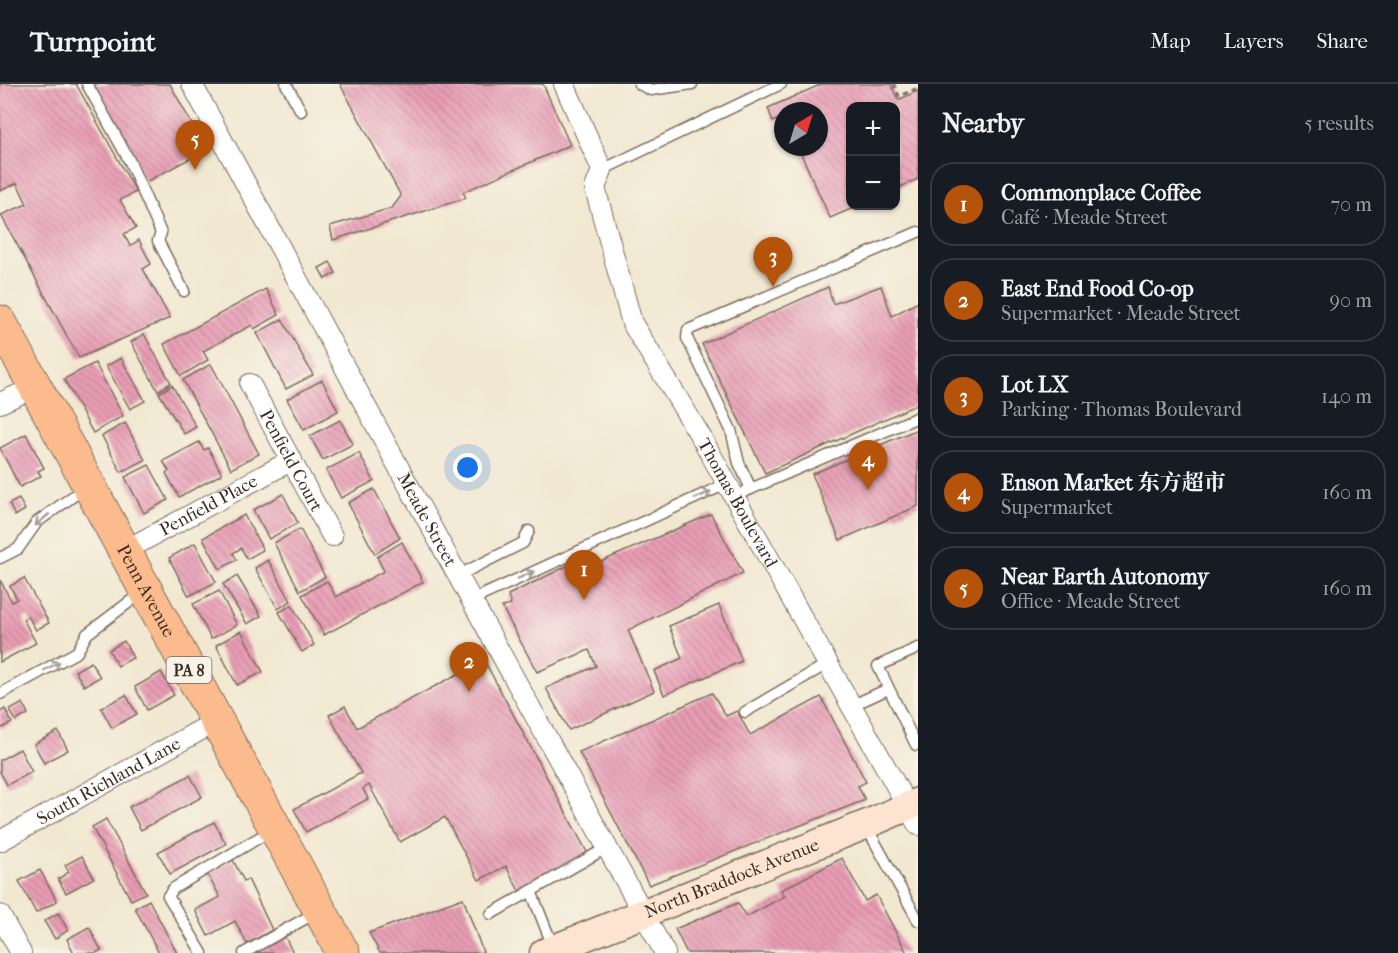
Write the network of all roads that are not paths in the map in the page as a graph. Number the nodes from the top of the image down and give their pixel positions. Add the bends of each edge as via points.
1 (87, 84) edge
2 (192, 84) edge
3 (286, 84) edge
4 (564, 84) edge
5 (639, 84) edge
6 (692, 84) edge
7 (781, 84) edge
8 (301, 111) dead end
9 (602, 170) junction
10 (918, 232) edge
11 (184, 291) dead end
12 (0, 322) edge
13 (250, 384) dead end
14 (35, 387) junction
15 (0, 403) edge
16 (918, 417) edge
17 (292, 460) junction
18 (88, 485) junction
19 (751, 489) junction
20 (729, 491) junction
21 (529, 531) dead end
22 (332, 536) dead end
23 (124, 551) junction
24 (0, 558) edge
25 (459, 575) junction
26 (146, 590) junction
27 (472, 600) junction
28 (918, 648) edge
29 (827, 664) junction
30 (888, 689) junction
31 (0, 694) edge
32 (851, 706) junction
33 (745, 712) dead end
34 (217, 721) junction
35 (918, 744) edge
36 (915, 811) edge
37 (865, 825) junction
38 (275, 828) junction
39 (0, 841) edge
40 (608, 847) junction
41 (531, 891) junction
42 (320, 910) junction
43 (643, 912) junction
44 (491, 914) dead end
45 (0, 915) edge
46 (918, 920) edge
47 (337, 950) edge
48 (549, 951) edge
49 (21, 953) edge
50 (202, 953) edge
51 (244, 953) edge
52 (665, 953) edge

1 - 11 lane via 152,208 161,233 158,241
2 - 25 street, Meade Street
3 - 8 lane
4 - 9 street
5 - 6 lane via 651,90
7 - 9 lane
9 - 20 street, Thomas Boulevard via 595,188 632,323
10 - 19 lane via 688,330 687,339 731,430 739,463
12 - 14 highway, Penn Avenue / PA 8
13 - 17 street, Penfield Court
14 - 15 street
14 - 18 highway, Penn Avenue / PA 8
16 - 19 lane
17 - 22 street, Penfield Court
17 - 23 street, Penfield Place
18 - 23 highway, Penn Avenue / PA 8
18 -> 24 lane via 37,522 18,549
19 - 20 lane
27 -> 20 lane
20 - 29 street, Thomas Boulevard
21 - 25 lane via 523,543
23 - 26 highway, Penn Avenue / PA 8
25 - 27 street, Meade Street
31 -> 26 lane via 77,652 87,634
26 - 34 highway, Penn Avenue / PA 8
27 - 40 street, Meade Street
28 - 30 lane via 878,666
29 - 32 street, Thomas Boulevard
29 - 33 lane
30 - 32 lane
30 - 35 lane
32 - 36 street, Thomas Boulevard
34 - 38 highway, Penn Avenue / PA 8
34 - 39 street, South Richland Lane
36 - 37 main road, North Braddock Avenue
37 - 43 main road, North Braddock Avenue
37 - 46 lane
38 - 42 highway, Penn Avenue / PA 8
38 - 50 lane via 174,888 168,896
40 - 41 lane
40 - 43 street, Meade Street
41 - 44 lane
41 - 48 lane
42 - 47 highway, Penn Avenue / PA 8
42 - 51 lane
43 - 48 main road, North Braddock Avenue
43 - 52 street, Meade Street
45 - 49 street

